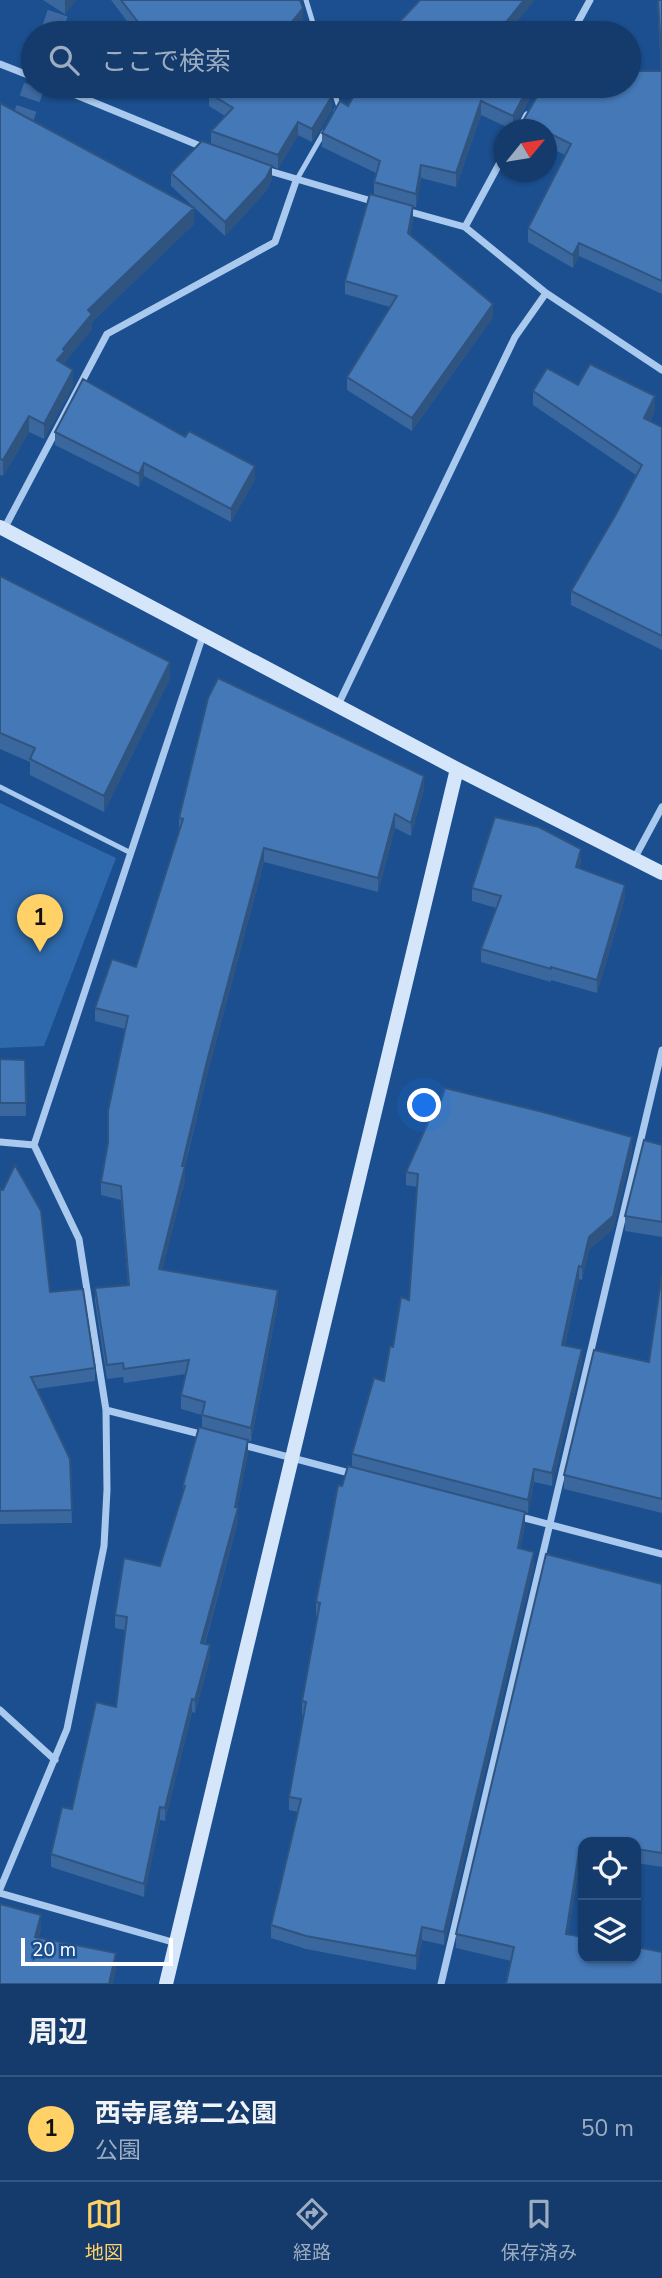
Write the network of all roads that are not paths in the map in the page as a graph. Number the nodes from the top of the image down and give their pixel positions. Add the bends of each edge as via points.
1 (306, 0) edge
2 (590, 0) edge
3 (312, 21) edge
4 (579, 21) edge
5 (0, 64) edge
6 (21, 72) edge
7 (83, 98) edge
8 (336, 98) edge
9 (531, 108) edge
10 (333, 117) edge
11 (525, 119) edge
12 (327, 128) edge
13 (207, 149) edge
14 (258, 167) edge
15 (494, 175) edge
16 (296, 181) junction
17 (387, 206) edge
18 (400, 209) edge
19 (465, 228) junction
20 (546, 293) junction
21 (662, 370) edge
22 (2, 528) edge
23 (203, 635) junction
24 (338, 705) junction
25 (457, 769) junction
26 (0, 788) edge
27 (662, 807) edge
28 (131, 853) junction
29 (635, 859) junction
30 (662, 873) edge
31 (662, 1050) edge
32 (0, 1142) edge
33 (34, 1145) junction
34 (107, 1410) junction
35 (213, 1437) edge
36 (226, 1441) edge
37 (292, 1458) junction
38 (360, 1476) edge
39 (509, 1514) edge
40 (550, 1525) junction
41 (662, 1554) edge
42 (0, 1710) edge
43 (54, 1760) junction
44 (0, 1891) edge
45 (176, 1943) junction
46 (166, 1984) edge
47 (441, 1984) edge

1 - 3 lane
2 - 4 street
5 - 6 street
7 - 13 street
8 - 10 lane via 339,107
9 - 11 street
12 - 16 lane
14 - 16 street
15 - 19 street
16 - 17 street
16 - 22 street via 275,242 107,334
18 - 19 street
19 - 20 street
20 - 21 street
20 - 24 street via 515,337
22 - 23 street
23 - 24 street
23 - 28 street
24 - 25 street
25 - 29 street
25 - 37 street
26 - 28 lane
27 - 29 street
28 - 33 street
29 - 30 street
31 - 40 street
32 - 33 street
33 - 34 street via 79,1239
34 - 35 street
34 - 43 street via 104,1546 67,1729
36 - 37 street
37 - 38 street
37 - 45 street
39 - 40 street
40 - 41 street
40 - 47 street
42 - 43 street
43 - 44 street
44 - 45 street
45 - 46 street

